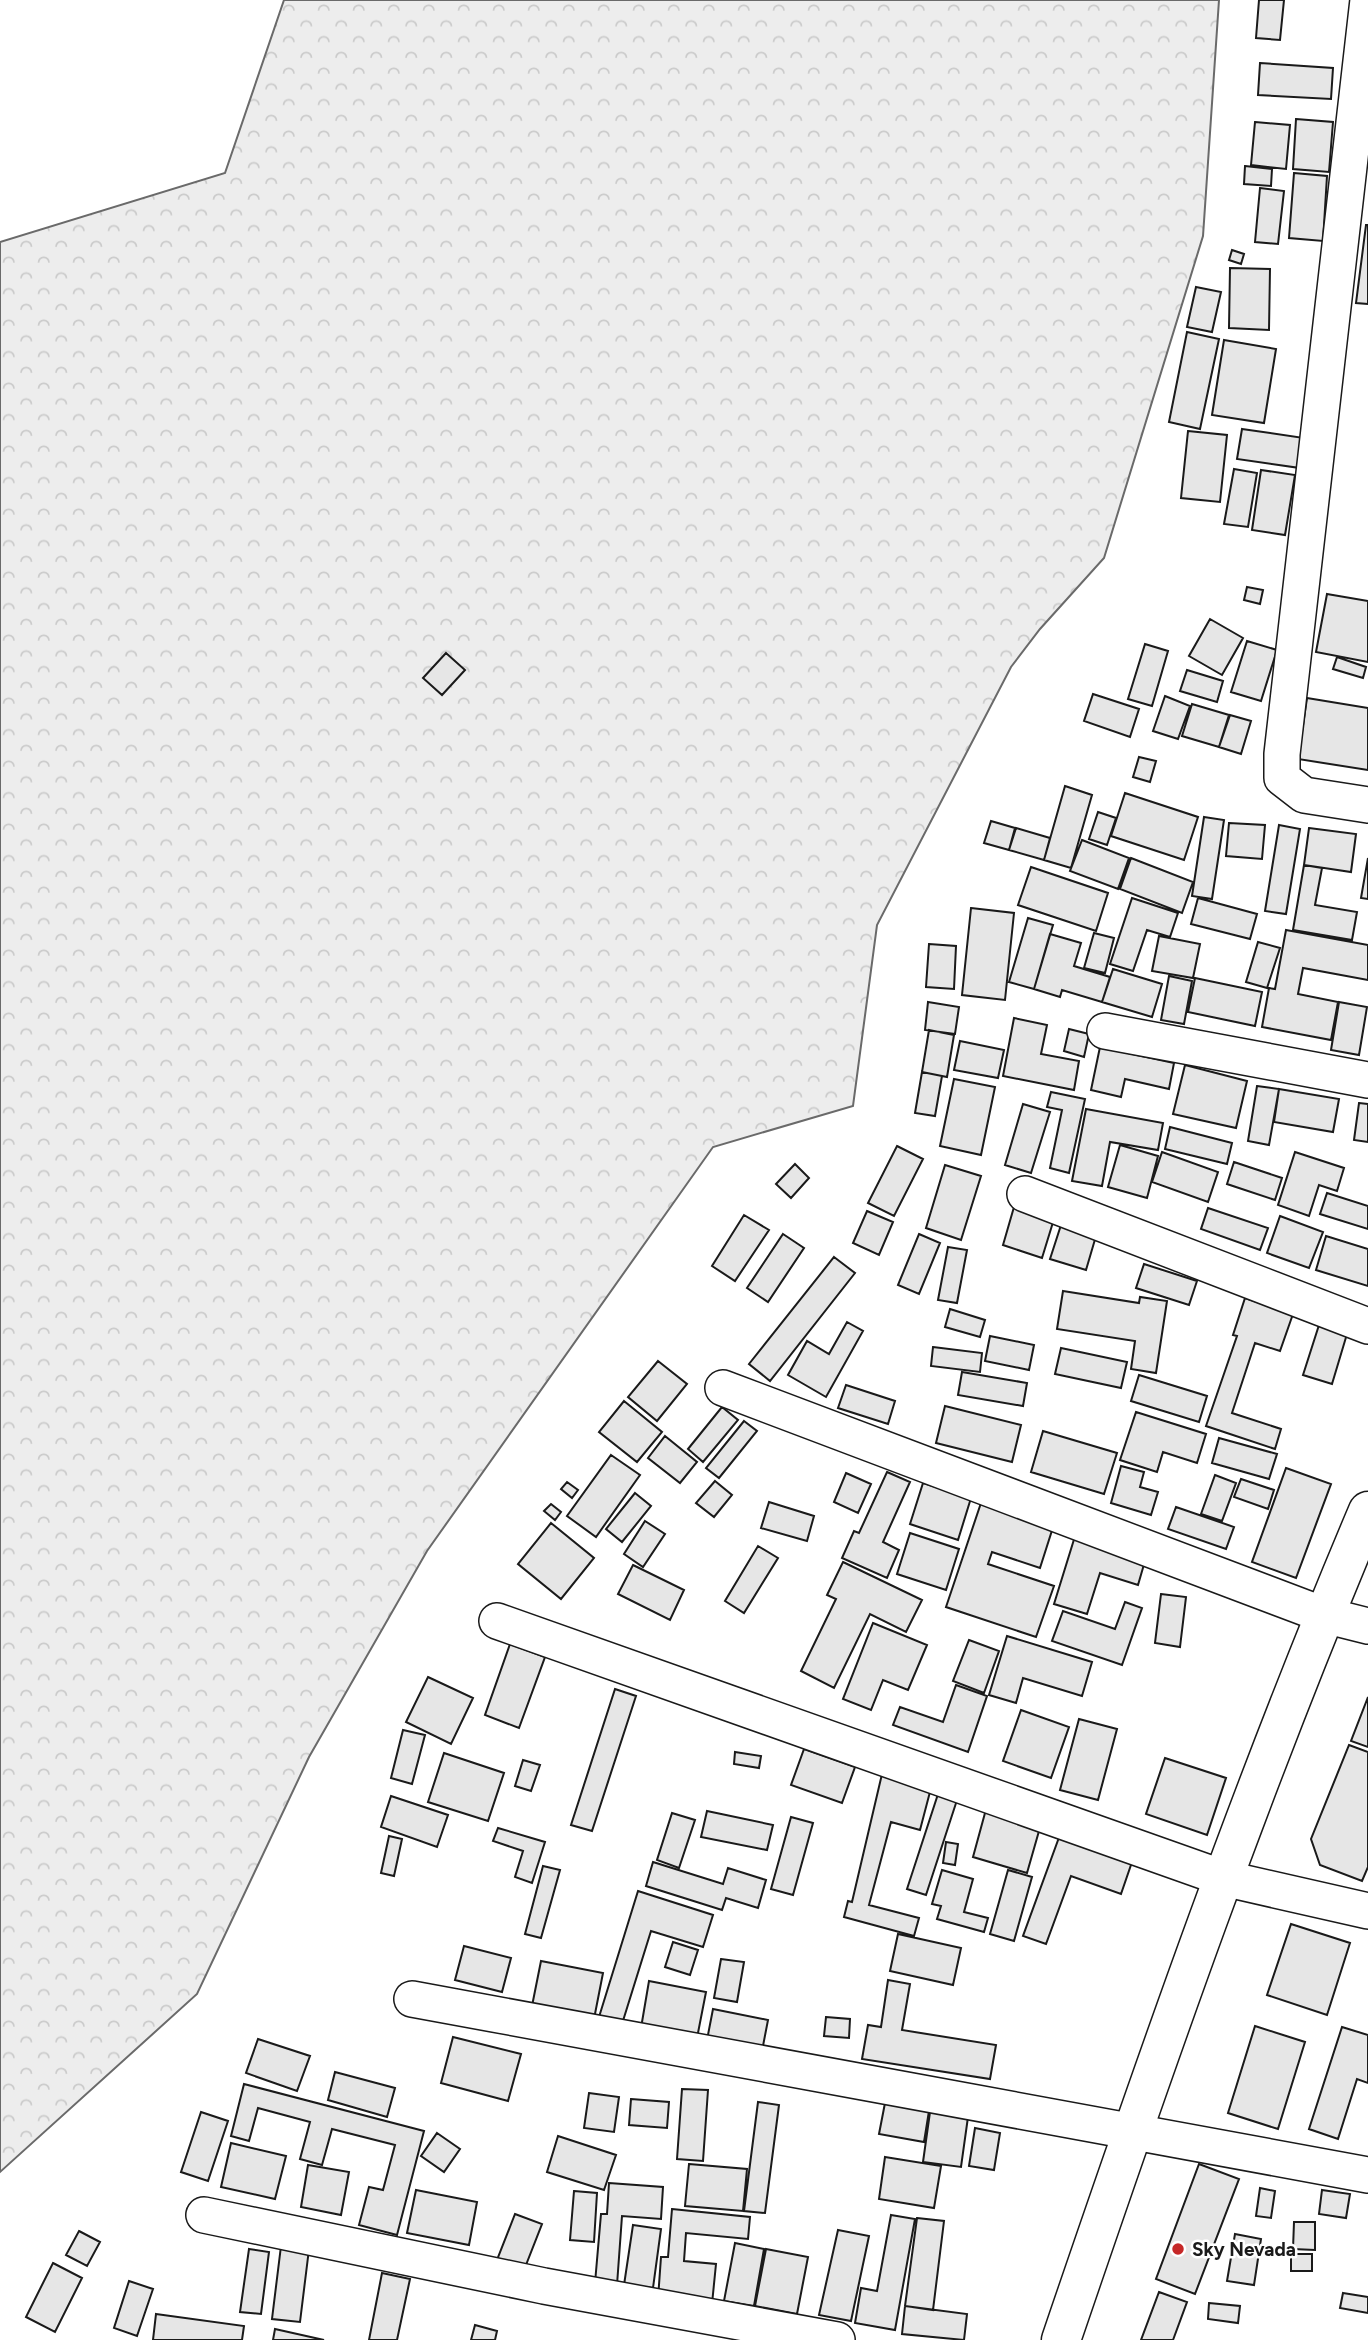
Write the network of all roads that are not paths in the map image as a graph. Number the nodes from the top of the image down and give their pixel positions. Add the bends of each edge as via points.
1 (1368, 0) edge
2 (1368, 805) edge
3 (1105, 1031) dead end
4 (1368, 1080) edge
5 (1025, 1194) dead end
6 (1368, 1326) edge
7 (723, 1388) dead end
8 (1368, 1511) edge
9 (1324, 1615) junction
10 (497, 1621) dead end
11 (1368, 1626) edge
12 (1223, 1878) junction
13 (1368, 1911) edge
14 (412, 1999) dead end
15 (1132, 2134) junction
16 (1368, 2175) edge
17 (204, 2215) dead end
18 (837, 2340) edge
19 (1061, 2340) edge

1 - 2 street via 1282,778 1304,795
3 - 4 street
5 - 6 street
7 - 9 street
8 - 9 main road
9 - 11 street
9 - 12 main road
10 - 12 street
12 - 13 street
12 - 15 main road
14 - 15 street
15 - 16 street
15 - 19 main road
17 - 18 street via 544,2286

